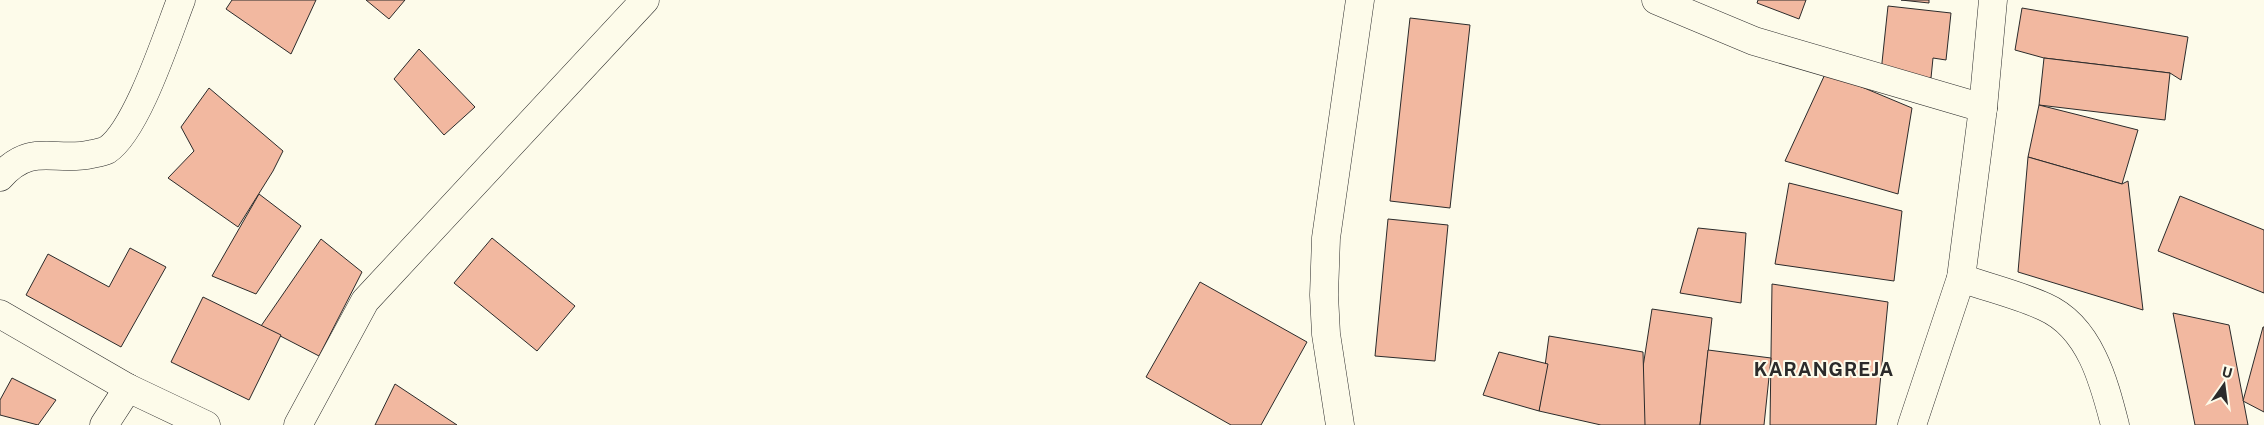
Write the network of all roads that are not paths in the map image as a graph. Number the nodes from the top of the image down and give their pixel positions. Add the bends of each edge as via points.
1 (181, 0) edge
2 (645, 0) edge
3 (1360, 0) edge
4 (1656, 0) edge
5 (1993, 0) edge
6 (1983, 108) junction
7 (0, 177) edge
8 (1961, 278) junction
9 (0, 314) edge
10 (128, 388) junction
11 (104, 425) edge
12 (206, 425) edge
13 (298, 425) edge
14 (1340, 425) edge
15 (1912, 425) edge
16 (2115, 425) edge

1 - 7 street via 152,76 122,137 106,151 85,156 48,154 28,157 10,166
2 - 13 street via 366,301
3 - 14 street via 1326,238 1326,334
4 - 6 street via 1754,41
5 - 6 street
6 - 8 street
8 - 15 street
8 - 16 street via 2046,307 2070,323 2087,346 2105,382
9 - 10 street
10 - 11 street
10 - 12 street

